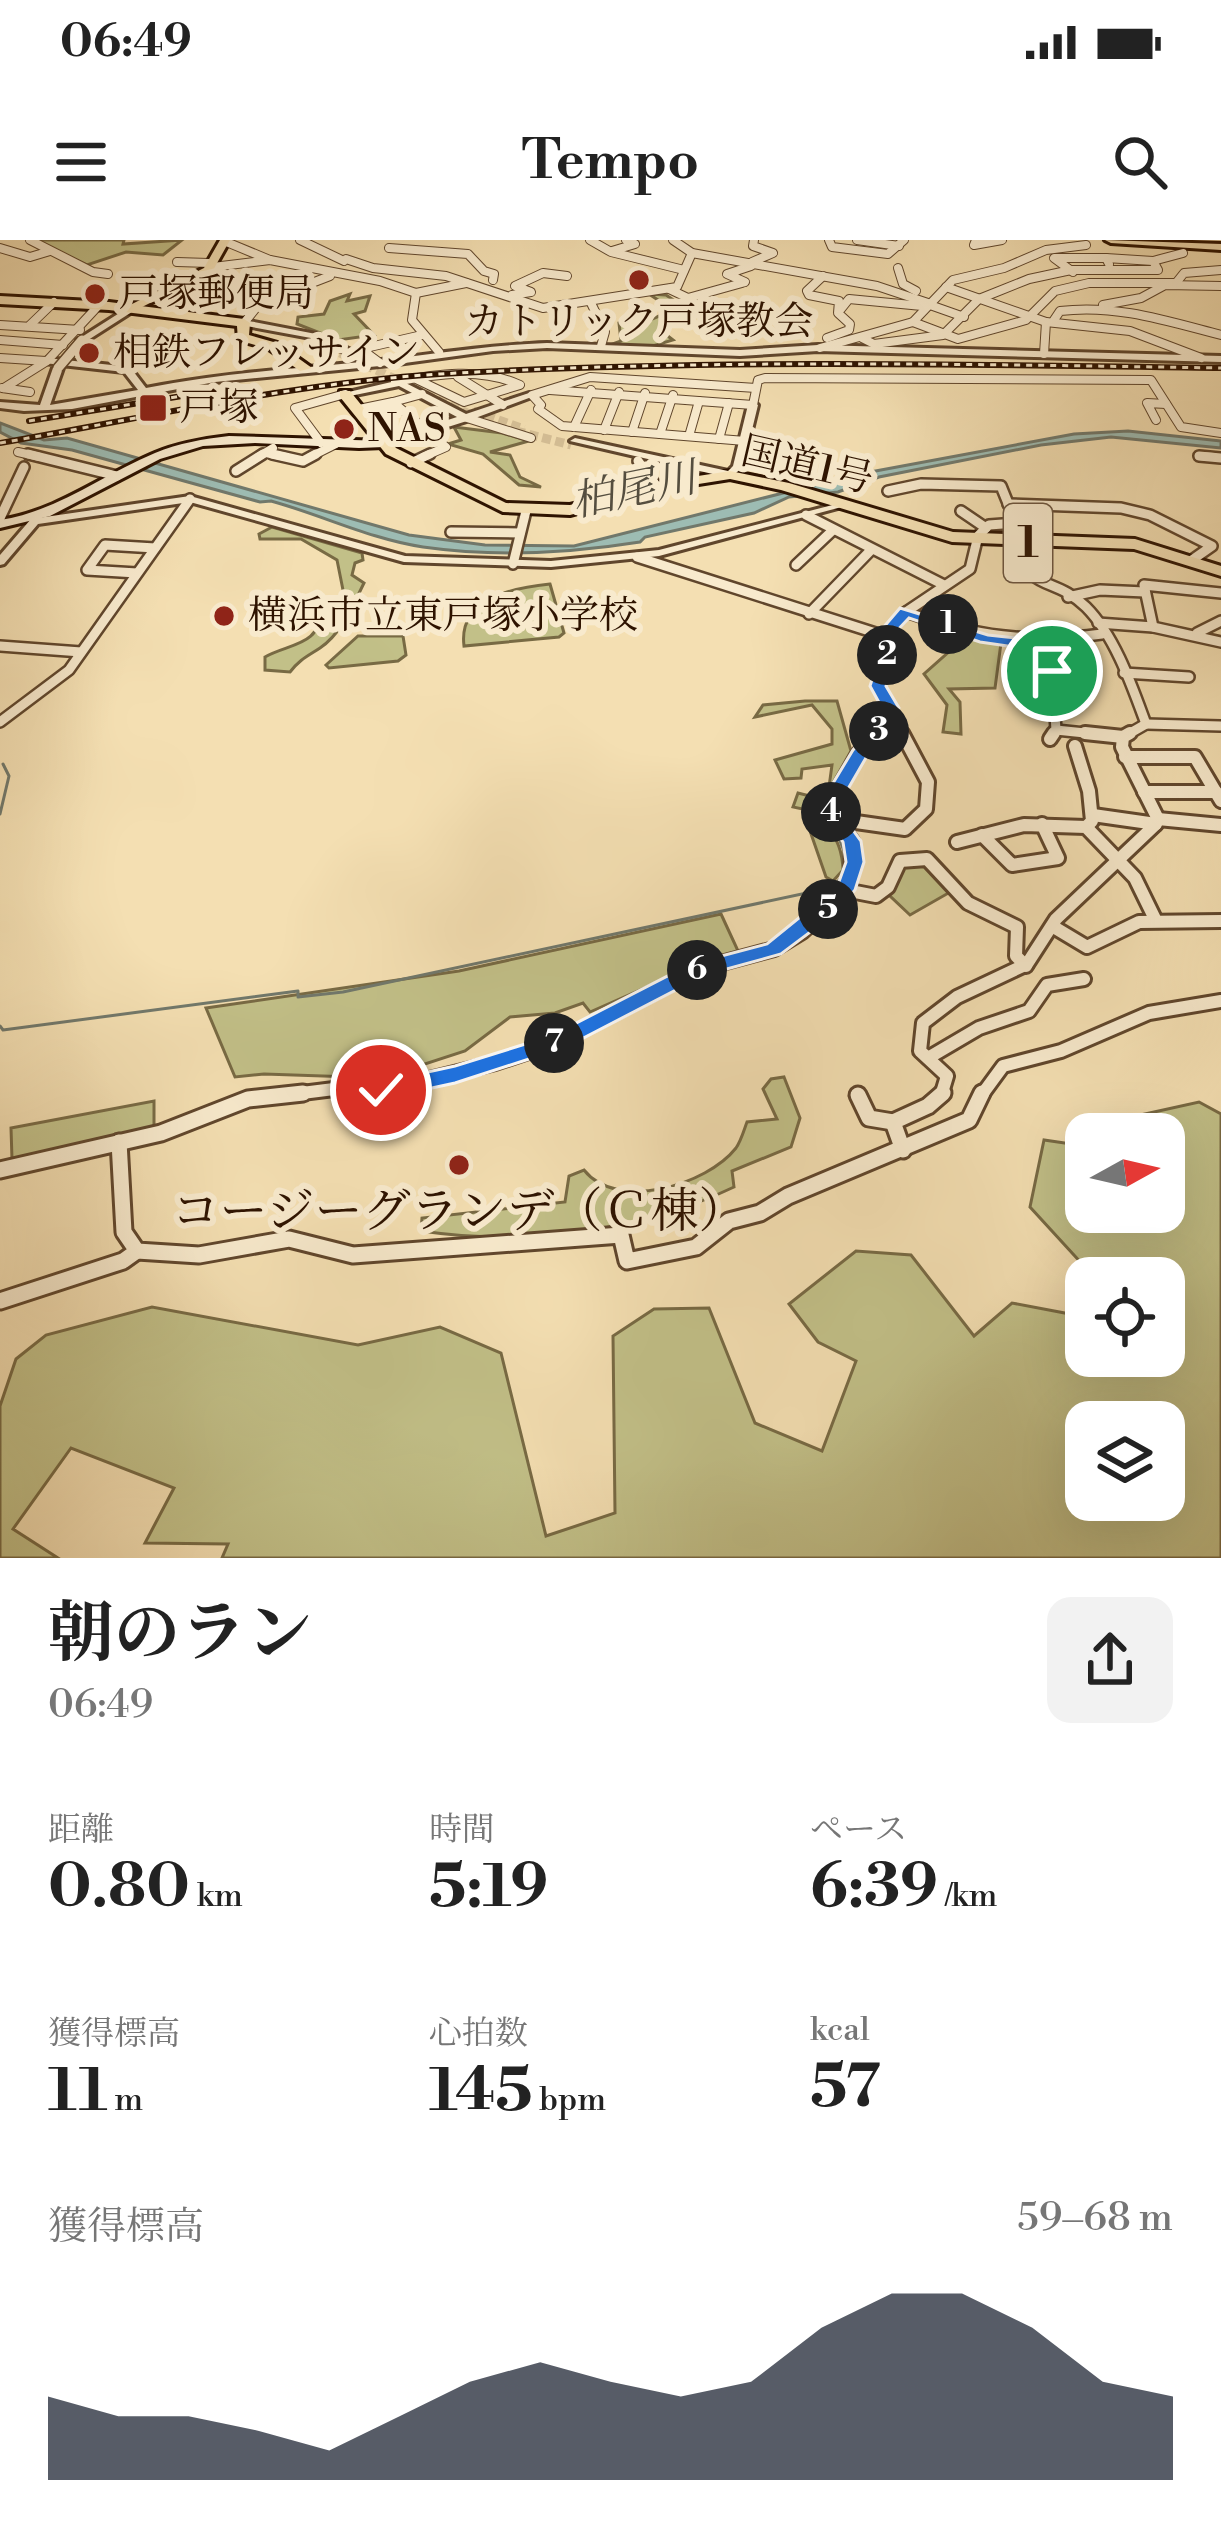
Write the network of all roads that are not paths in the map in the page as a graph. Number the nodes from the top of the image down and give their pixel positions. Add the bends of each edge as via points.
1 (8, 240) edge
2 (30, 240) edge
3 (222, 240) edge
4 (300, 240) edge
5 (608, 240) edge
6 (626, 240) edge
7 (673, 240) edge
8 (754, 240) edge
9 (830, 240) edge
10 (857, 240) edge
11 (1002, 240) edge
12 (1111, 240) edge
13 (593, 242) edge
14 (390, 243) edge
15 (902, 243) edge
16 (1086, 245) dead end
17 (1221, 245) edge
18 (0, 247) edge
19 (977, 247) edge
20 (1182, 247) edge
21 (50, 251) junction
22 (610, 252) junction
23 (692, 253) junction
24 (1054, 258) junction
25 (1106, 258) junction
26 (346, 259) junction
27 (271, 260) junction
28 (1021, 260) junction
29 (1153, 261) junction
30 (177, 262) dead end
31 (755, 263) junction
32 (211, 265) junction
33 (376, 267) junction
34 (898, 268) dead end
35 (1004, 268) junction
36 (684, 270) junction
37 (1071, 270) junction
38 (1113, 270) junction
39 (1221, 270) edge
40 (1184, 273) junction
41 (107, 274) dead end
42 (332, 275) junction
43 (354, 275) junction
44 (567, 276) dead end
45 (823, 276) junction
46 (1029, 279) junction
47 (469, 282) junction
48 (1120, 282) junction
49 (488, 283) junction
50 (629, 283) dead end
51 (1089, 283) junction
52 (864, 284) junction
53 (1176, 284) junction
54 (1220, 285) edge
55 (946, 287) junction
56 (669, 289) junction
57 (514, 290) junction
58 (1055, 291) junction
59 (651, 292) junction
60 (416, 293) junction
61 (914, 297) junction
62 (858, 299) junction
63 (979, 299) junction
64 (0, 300) edge
65 (54, 302) junction
66 (591, 303) junction
67 (99, 305) junction
68 (930, 305) junction
69 (132, 308) junction
70 (1098, 308) junction
71 (836, 310) junction
72 (1030, 316) junction
73 (964, 317) junction
74 (1050, 321) junction
75 (913, 322) junction
76 (244, 323) junction
77 (875, 323) dead end
78 (0, 325) edge
79 (27, 325) junction
80 (888, 330) junction
81 (80, 331) junction
82 (422, 335) junction
83 (943, 335) junction
84 (1221, 335) edge
85 (862, 338) junction
86 (2, 342) edge
87 (29, 343) junction
88 (63, 345) junction
89 (602, 346) junction
90 (821, 347) junction
91 (878, 347) junction
92 (343, 352) tunnel mouth
93 (439, 352) junction
94 (1044, 354) junction
95 (0, 358) edge
96 (1201, 358) junction
97 (12, 359) junction
98 (1221, 359) edge
99 (380, 363) junction
100 (52, 365) junction
101 (305, 368) junction
102 (457, 376) junction
103 (597, 377) junction
104 (416, 379) junction
105 (624, 379) junction
106 (650, 381) junction
107 (394, 382) junction
108 (676, 383) junction
109 (2, 388) edge
110 (756, 388) junction
111 (550, 390) junction
112 (30, 392) dead end
113 (144, 392) junction
114 (590, 393) junction
115 (345, 394) junction
116 (422, 394) junction
117 (618, 394) junction
118 (488, 395) junction
119 (532, 395) junction
120 (644, 397) junction
121 (672, 399) junction
122 (699, 400) junction
123 (393, 402) junction
124 (729, 403) junction
125 (1166, 404) junction
126 (0, 405) edge
127 (503, 405) junction
128 (753, 405) junction
129 (44, 408) junction
130 (359, 409) junction
131 (467, 418) junction
132 (1156, 420) dead end
133 (427, 430) junction
134 (604, 430) junction
135 (632, 432) junction
136 (1221, 433) edge
137 (660, 434) junction
138 (688, 436) junction
139 (531, 438) tunnel mouth
140 (574, 438) junction
141 (719, 439) junction
142 (745, 441) junction
143 (278, 442) junction
144 (321, 443) junction
145 (336, 444) junction
146 (385, 444) junction
147 (18, 452) dead end
148 (266, 453) junction
149 (1199, 456) dead end
150 (634, 458) junction
151 (1221, 458) edge
152 (411, 464) junction
153 (24, 466) dead end
154 (236, 471) dead end
155 (119, 475) junction
156 (730, 475) junction
157 (657, 487) junction
158 (888, 491) dead end
159 (190, 500) junction
160 (840, 503) junction
161 (1008, 504) junction
162 (961, 511) dead end
163 (806, 514) junction
164 (0, 521) edge
165 (35, 521) junction
166 (490, 525) dead end
167 (522, 526) junction
168 (833, 530) junction
169 (452, 532) dead end
170 (982, 535) junction
171 (1009, 543) junction
172 (155, 548) junction
173 (871, 550) junction
174 (637, 557) junction
175 (1192, 560) junction
176 (0, 562) edge
177 (514, 562) junction
178 (796, 565) dead end
179 (1221, 571) edge
180 (137, 573) junction
181 (944, 585) junction
182 (1145, 592) junction
183 (1221, 593) edge
184 (1067, 597) junction
185 (906, 612) junction
186 (809, 614) junction
187 (1221, 621) edge
188 (1153, 627) junction
189 (1100, 629) junction
190 (1196, 634) junction
191 (884, 636) junction
192 (1221, 642) edge
193 (1027, 644) junction
194 (0, 646) edge
195 (81, 652) junction
196 (1124, 673) junction
197 (1189, 677) dead end
198 (890, 708) junction
199 (0, 722) edge
200 (1146, 724) junction
201 (1221, 726) edge
202 (1123, 737) junction
203 (1075, 746) dead end
204 (1124, 757) junction
205 (1144, 792) junction
206 (1218, 796) edge
207 (827, 808) junction
208 (1089, 821) junction
209 (1157, 821) junction
210 (1042, 824) junction
211 (1221, 825) edge
212 (982, 835) junction
213 (957, 842) dead end
214 (1124, 862) junction
215 (845, 890) junction
216 (1156, 921) junction
217 (1221, 921) edge
218 (1052, 926) junction
219 (1026, 966) junction
220 (1084, 979) dead end
221 (1221, 1001) edge
222 (928, 1058) junction
223 (858, 1095) dead end
224 (893, 1122) junction
225 (119, 1142) junction
226 (902, 1150) junction
227 (0, 1170) edge
228 (137, 1252) junction
229 (0, 1300) edge

1 - 18 street
2 - 21 street
3 - 27 street
3 - 32 main road
4 - 26 street
5 - 13 street
6 - 22 street via 635,244
7 - 23 street
8 - 31 street via 772,253
9 - 15 street via 832,247 888,254
10 - 15 street
11 - 19 street
12 - 17 highway
13 - 22 street
14 - 33 street
14 - 49 street via 468,254 494,274
16 - 28 street
17 - 20 highway
18 - 21 street via 30,256
20 - 29 street
20 - 40 street
21 - 41 street
22 - 36 street
23 - 31 street
23 - 36 street
24 - 25 street
24 - 28 street
24 - 37 street
25 - 29 street
25 - 38 street
26 - 33 street
26 - 42 street
27 - 32 street
27 - 42 street
28 - 35 street
29 - 38 street via 1152,272
30 - 32 street
31 - 45 street
31 - 56 street via 727,274 743,282 732,291 688,298
32 - 69 main road
33 - 43 street
33 - 47 street
34 - 61 street
35 - 46 street
35 - 55 street
36 - 56 street
37 - 38 street
37 - 46 street
37 - 51 street
38 - 48 street
39 - 40 street
40 - 53 street
42 - 43 street
42 - 76 street via 260,303
43 - 60 street
44 - 57 street via 543,273
45 - 52 street
45 - 71 street via 807,291 839,301
46 - 58 street
46 - 63 street
47 - 49 street
47 - 60 street
48 - 51 street
48 - 53 street
49 - 57 street
50 - 59 street
51 - 58 street
52 - 61 street
52 - 62 street
53 - 54 street
53 - 70 street
55 - 63 street
55 - 68 street
56 - 59 street
57 - 66 street via 521,304 538,308
58 - 72 street
59 - 66 street
60 - 82 street via 409,311
61 - 68 street
62 - 68 street
62 - 71 street
63 - 72 street
63 - 73 street
64 - 65 highway
65 - 67 highway
65 - 79 street
66 - 89 street via 605,332
67 - 69 highway
67 - 81 street
68 - 73 street
68 - 75 street
69 - 76 highway
69 - 100 street, bridge
70 - 74 street via 1060,311
70 - 84 street
71 - 90 street via 850,328 816,340
72 - 74 street
72 - 83 street via 986,334
73 - 83 street
74 - 94 street
74 - 96 street via 1130,331
75 - 80 street
75 - 83 street
76 - 92 street
76 - 101 highway via 242,337
77 - 80 street
78 - 79 street
79 - 81 street
79 - 86 street
80 - 85 street
81 - 88 street
82 - 93 street
82 - 99 street via 361,349
83 - 91 street
85 - 90 street
85 - 91 street
86 - 87 street
87 - 88 street
87 - 97 street
88 - 100 street
89 - 90 street via 758,354
89 - 93 street
90 - 91 street
91 - 94 street
93 - 99 street
94 - 96 street
95 - 97 street
96 - 98 street
97 - 100 street
99 - 101 street
100 - 109 street
100 - 113 street via 127,369
100 - 129 street
101 - 113 street
102 - 104 street
102 - 118 street
102 - 118 street via 506,376 520,385
103 - 105 street
103 - 111 street
103 - 114 street
104 - 107 street
104 - 118 street via 464,403
105 - 106 street
105 - 117 street
106 - 108 street
106 - 120 street
107 - 115 street
107 - 116 street
108 - 110 street
108 - 121 street
109 - 112 street
110 - 125 street via 765,379 1150,380
110 - 128 street
111 - 114 street
111 - 119 street
113 - 129 street
114 - 117 street
114 - 140 street
115 - 130 highway, 国道1号 / 1
115 - 144 street via 295,408
116 - 123 street
116 - 131 street
117 - 120 street
117 - 134 street
118 - 127 street
119 - 127 street
119 - 140 street via 538,410
120 - 121 street
120 - 135 street
121 - 122 street
121 - 137 street
122 - 124 street
122 - 138 street
123 - 130 street
123 - 133 street
124 - 128 street
124 - 141 street
125 - 132 street via 1147,403
125 - 136 street via 1181,428
126 - 129 street
127 - 131 street
128 - 142 street
130 - 146 highway, 国道1号 / 1
131 - 133 street
131 - 139 street
133 - 146 street
133 - 152 street via 446,447
134 - 135 street
134 - 140 street
135 - 137 street
137 - 138 street
138 - 141 street
140 - 150 street
141 - 142 street
142 - 156 street
143 - 144 main road
143 - 148 street
143 - 155 main road via 200,444
144 - 145 main road
145 - 146 main road
145 - 148 street via 308,460
146 - 152 highway, 国道1号 / 1
147 - 155 street
148 - 154 street
149 - 151 street
150 - 156 street
150 - 157 street
152 - 167 highway, 国道1号 / 1
153 - 164 street
155 - 165 main road
156 - 157 highway, 国道1号 / 1
156 - 160 highway, 国道1号 / 1
157 - 167 highway, 国道1号 / 1
158 - 161 street via 1001,486
159 - 165 street
159 - 172 street
159 - 177 street via 404,559
160 - 163 street
160 - 170 highway, 国道1号 / 1
161 - 170 street via 1016,523
161 - 175 street via 1150,515 1212,546
162 - 170 street
163 - 168 street
163 - 174 street
164 - 165 main road
165 - 176 street
166 - 167 street
167 - 169 street
167 - 177 street
168 - 173 street
168 - 178 street
170 - 171 highway, 国道1号 / 1
170 - 181 street via 970,569
171 - 175 highway, 国道1号 / 1 via 1135,544
171 - 184 street via 1024,573
172 - 180 street
172 - 180 street via 105,545 87,570
173 - 181 street
173 - 186 street
174 - 177 street
174 - 186 street
175 - 179 highway, 国道1号 / 1
180 - 195 street
181 - 185 street
182 - 183 street via 1153,584
182 - 184 street
182 - 188 street
184 - 189 street via 1082,603
185 - 191 street
185 - 193 street
186 - 191 street
187 - 190 street
188 - 189 street
188 - 190 street
189 - 193 street
189 - 196 street
190 - 192 street
191 - 198 street via 878,686
193 - 202 street via 1052,671 1053,735
194 - 195 street
195 - 199 street via 55,684
196 - 197 street
196 - 200 street
198 - 207 street
198 - 207 street via 928,782 926,809 905,829
200 - 201 street
200 - 202 street
202 - 204 street
203 - 208 street
204 - 205 street
204 - 206 street via 1195,758
205 - 206 street
205 - 209 street
207 - 215 street via 852,841
208 - 209 street
208 - 210 street
208 - 214 street via 1107,855
209 - 211 street
209 - 214 street
210 - 212 street
210 - 212 street via 1058,858 1012,866
212 - 213 street
214 - 216 street via 1146,886
214 - 218 street
215 - 219 street via 876,896 900,861 927,859 962,898 1016,927 1016,956
215 - 225 street via 774,949 698,969 534,1050 395,1088 248,1099
216 - 217 street
216 - 218 street via 1087,947
218 - 219 street
219 - 222 street via 928,1016 918,1044
220 - 222 street via 1047,985 1029,1011
221 - 226 street via 1149,1013 1061,1052 1003,1066 969,1120
222 - 224 street via 947,1076 944,1093
223 - 224 street via 869,1118
224 - 226 street
225 - 227 street
225 - 228 street via 124,1232
226 - 228 street via 729,1221 696,1247 627,1261 621,1235 353,1255 289,1239 199,1255
228 - 229 street

